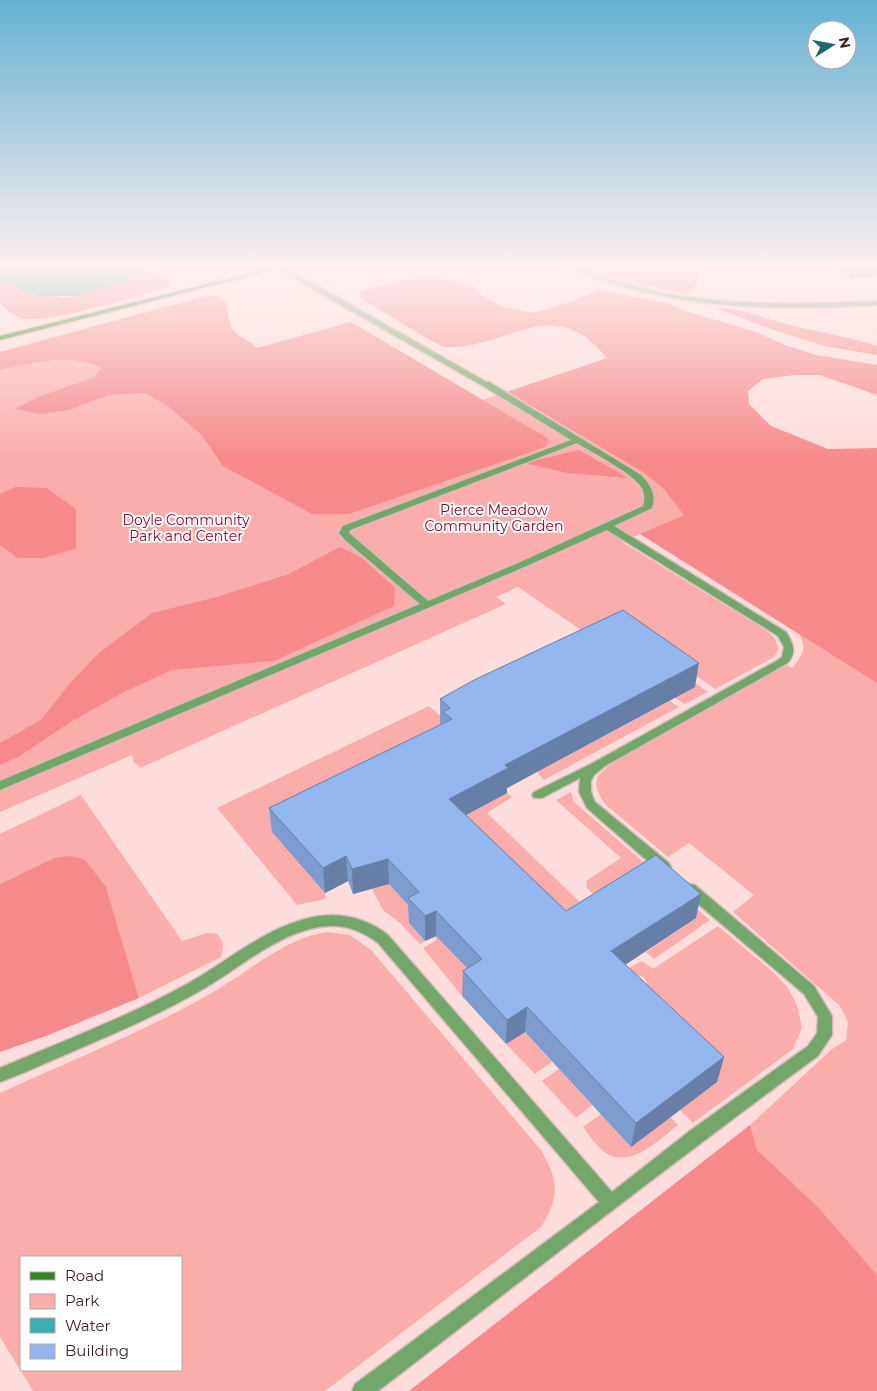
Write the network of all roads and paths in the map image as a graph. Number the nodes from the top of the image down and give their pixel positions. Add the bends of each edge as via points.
1 (28, 331) edge
2 (395, 331) edge
3 (0, 338) edge
4 (486, 384) joint
5 (576, 441) junction
6 (609, 527) junction
7 (426, 604) junction
8 (601, 763) junction
9 (0, 786) edge
10 (538, 795) dead end
11 (0, 1075) edge
12 (611, 1203) junction
13 (362, 1391) edge

1 - 3 main road
2 - 4 street
4 - 5 lane
5 - 6 lane via 638,477 649,493 647,508
5 - 7 lane via 346,528 344,533 348,538
6 - 7 lane
6 - 8 lane via 782,634 789,647 787,658 782,662
7 - 9 lane
8 - 10 lane
8 - 12 lane via 592,768 583,783 591,805 809,990 825,1016 824,1035 813,1051 697,1135
11 - 12 lane via 141,1016 280,935 328,920 346,922 369,927 400,958
12 - 13 lane

